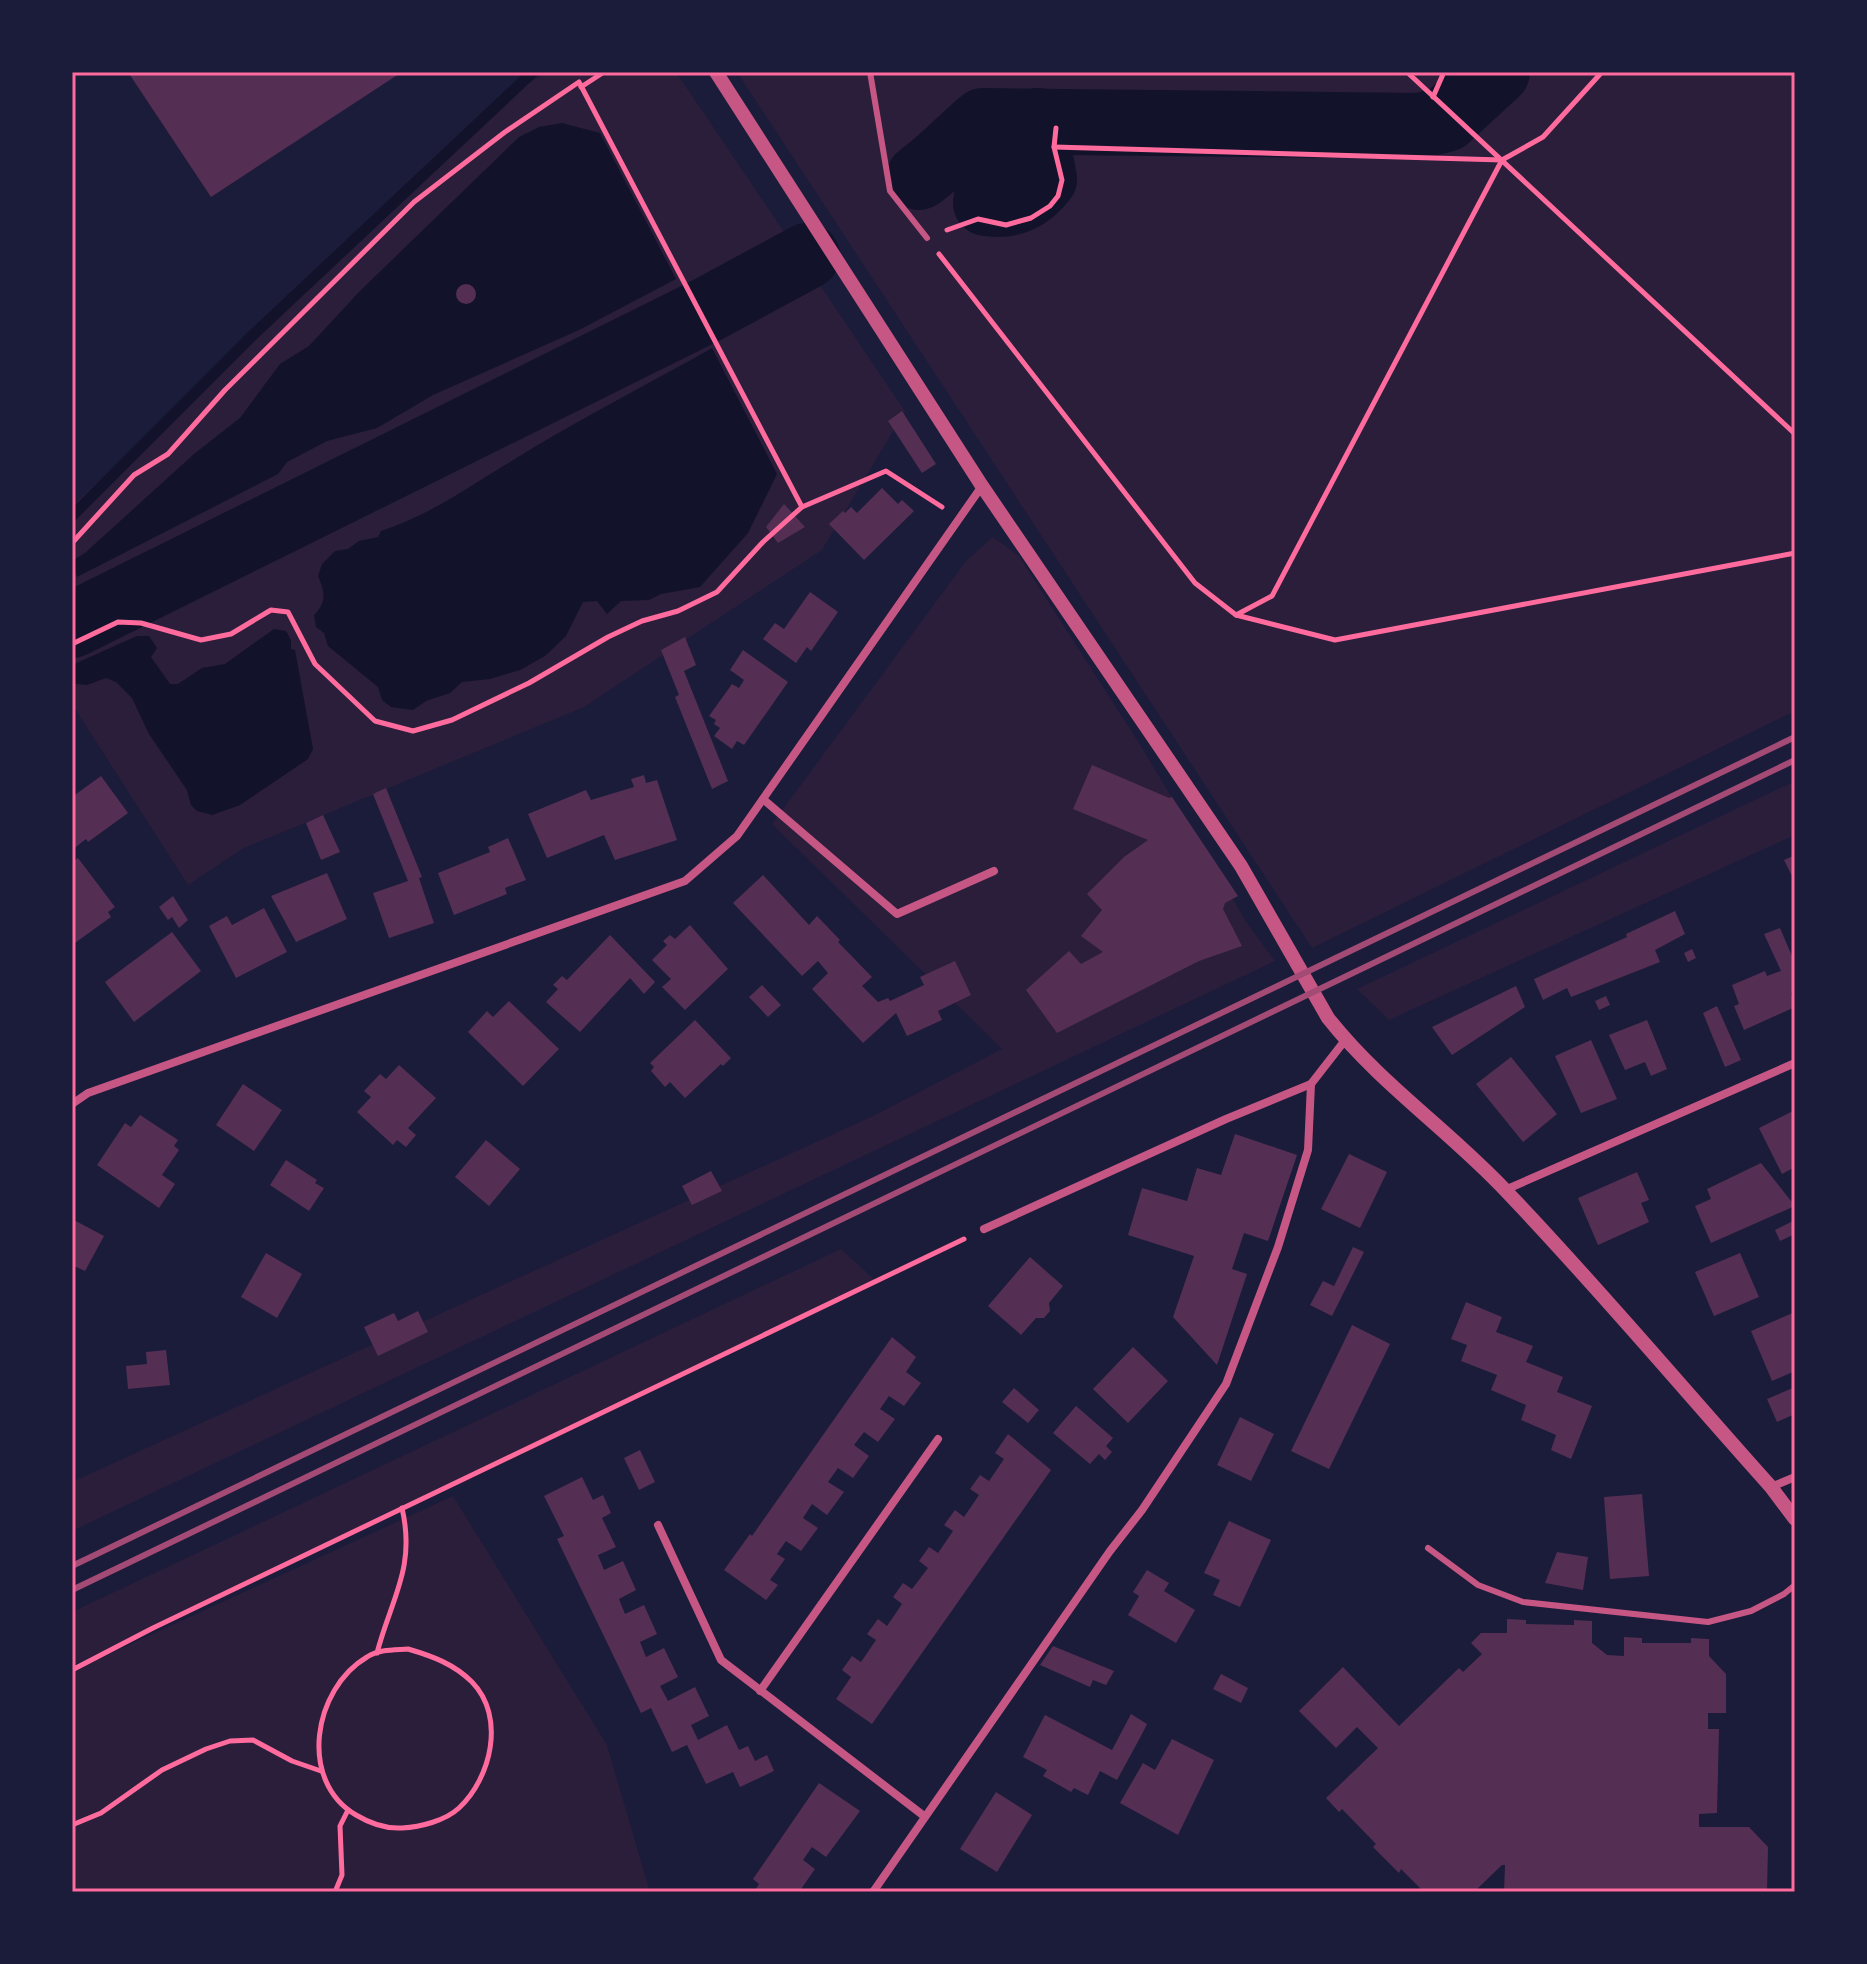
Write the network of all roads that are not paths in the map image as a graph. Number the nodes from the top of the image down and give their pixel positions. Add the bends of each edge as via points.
1 (716, 72) edge
2 (870, 72) edge
3 (927, 238) road end
4 (982, 486) junction
5 (763, 799) junction
6 (994, 871) dead end
7 (1346, 1039) junction
8 (1795, 1063) edge
9 (1311, 1084) junction
10 (72, 1104) edge
11 (1505, 1190) junction
12 (984, 1229) road end
13 (938, 1439) dead end
14 (1795, 1477) edge
15 (1771, 1487) junction
16 (1795, 1519) edge
17 (658, 1525) dead end
18 (1428, 1548) dead end
19 (1795, 1585) edge
20 (760, 1691) junction
21 (924, 1816) junction
22 (873, 1892) edge

1 - 4 street
2 - 3 lane via 890,191
4 - 5 street
4 - 7 street via 1241,866 1307,983
5 - 6 street via 897,914
5 - 10 street via 737,836 685,881 103,1087
7 - 9 street
7 - 11 street
8 - 11 street
9 - 12 street
9 - 21 street via 1308,1150 1226,1384
11 - 15 street
13 - 20 street
14 - 15 street
15 - 16 street
17 - 20 street via 721,1660
18 - 19 lane via 1478,1585 1523,1602 1708,1622 1751,1611
20 - 21 street
21 - 22 street

